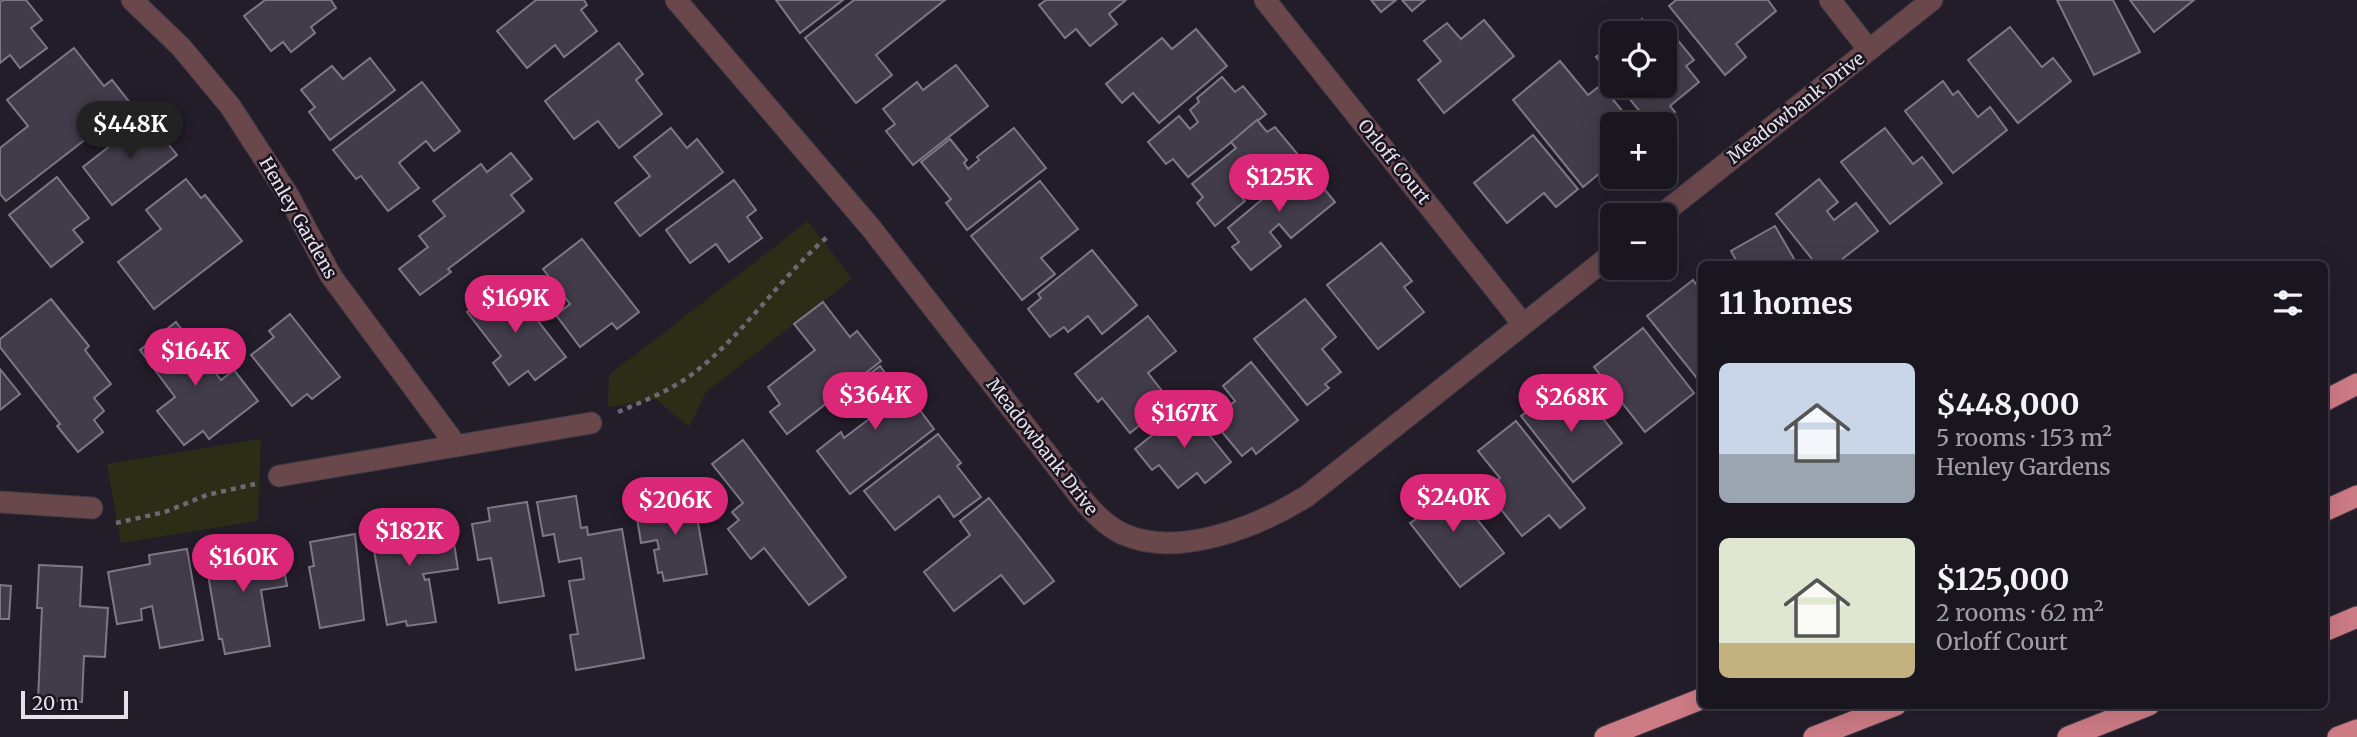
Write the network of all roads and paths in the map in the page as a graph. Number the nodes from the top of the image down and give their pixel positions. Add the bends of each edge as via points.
1 (132, 0) edge
2 (676, 0) edge
3 (1265, 0) edge
4 (1830, 0) edge
5 (1932, 0) edge
6 (1869, 50) junction
7 (1676, 203) edge
8 (827, 237) dead end
9 (1600, 263) edge
10 (1523, 324) junction
11 (2357, 384) edge
12 (2328, 399) edge
13 (591, 422) joint
14 (456, 445) junction
15 (279, 476) joint
16 (2357, 496) edge
17 (0, 502) edge
18 (92, 508) joint
19 (2328, 510) edge
20 (2357, 617) edge
21 (2328, 629) edge
22 (1698, 700) edge
23 (1886, 709) edge
24 (2139, 709) edge
25 (2357, 730) edge
26 (1605, 737) edge
27 (1814, 737) edge
28 (2068, 737) edge
29 (2338, 737) edge

1 - 14 street, Henley Gardens via 181,47 230,106 288,195 331,276
2 - 10 street, Meadowbank Drive via 871,228 1082,499 1101,520 1123,534 1176,542 1235,532 1274,517 1307,496
3 - 10 street, Orloff Court
4 - 6 street
5 - 6 street, Meadowbank Drive
6 - 7 street, Meadowbank Drive
8 - 13 path via 694,373 663,392
9 - 10 street, Meadowbank Drive
11 - 12 highway
13 - 14 street
14 - 15 street
15 - 18 path via 117,524
16 - 19 highway
17 - 18 street
20 - 21 highway
22 - 26 highway
23 - 27 highway
24 - 28 highway
25 - 29 highway

